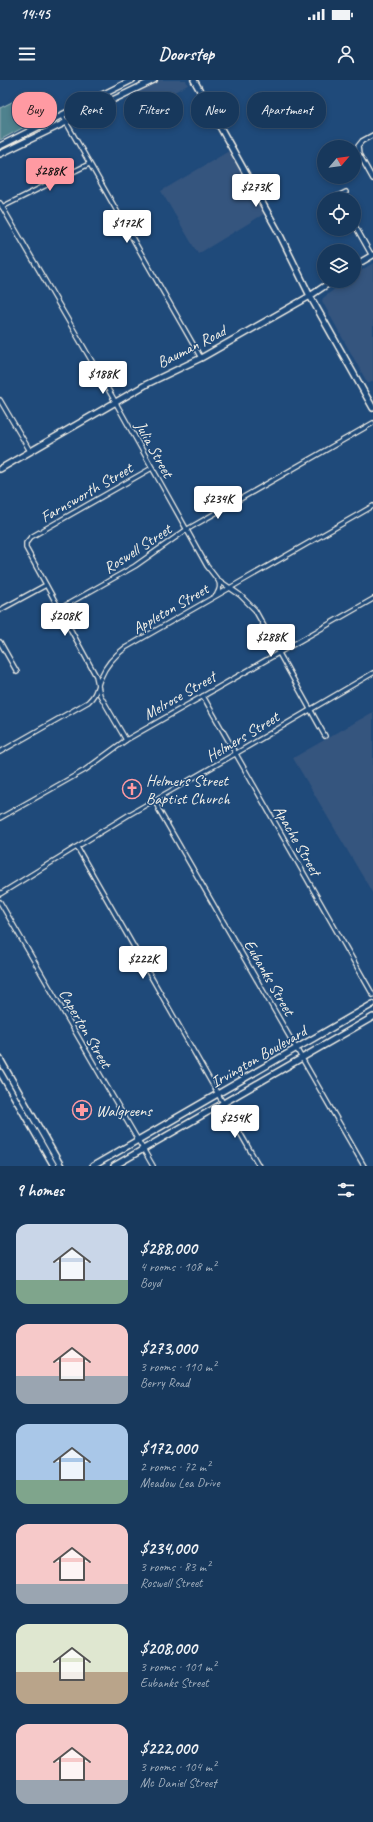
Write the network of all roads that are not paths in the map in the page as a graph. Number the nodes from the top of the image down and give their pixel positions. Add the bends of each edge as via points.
1 (132, 80) edge
2 (154, 80) edge
3 (194, 80) edge
4 (116, 98) edge
5 (62, 115) junction
6 (65, 120) edge
7 (65, 122) edge
8 (69, 128) edge
9 (373, 135) edge
10 (0, 146) edge
11 (0, 154) edge
12 (90, 164) junction
13 (373, 179) edge
14 (0, 203) edge
15 (2, 207) junction
16 (361, 236) edge
17 (373, 256) edge
18 (361, 262) edge
19 (322, 288) edge
20 (310, 296) junction
21 (201, 358) junction
22 (0, 400) edge
23 (115, 402) junction
24 (373, 408) edge
25 (373, 423) edge
26 (30, 451) junction
27 (152, 468) junction
28 (0, 469) edge
29 (373, 506) edge
30 (186, 530) junction
31 (217, 579) junction
32 (46, 585) junction
33 (231, 588) junction
34 (216, 596) junction
35 (373, 599) edge
36 (59, 609) junction
37 (0, 610) edge
38 (0, 642) edge
39 (277, 652) junction
40 (17, 672) dead end
41 (373, 673) edge
42 (96, 676) junction
43 (101, 677) junction
44 (97, 687) junction
45 (100, 695) junction
46 (95, 696) junction
47 (203, 696) junction
48 (310, 709) junction
49 (325, 736) dead end
50 (126, 740) junction
51 (0, 752) edge
52 (235, 754) junction
53 (155, 800) junction
54 (0, 818) edge
55 (76, 847) junction
56 (0, 894) edge
57 (0, 902) edge
58 (373, 995) edge
59 (373, 1004) edge
60 (373, 1017) edge
61 (297, 1048) junction
62 (303, 1058) junction
63 (0, 1059) edge
64 (0, 1072) edge
65 (218, 1094) junction
66 (224, 1104) junction
67 (43, 1134) junction
68 (37, 1137) junction
69 (138, 1140) junction
70 (143, 1149) junction
71 (54, 1166) edge
72 (61, 1166) edge
73 (93, 1166) edge
74 (114, 1166) edge
75 (153, 1166) edge
76 (259, 1166) edge
77 (364, 1166) edge

1 - 5 main road
2 - 4 main road
3 - 20 main road via 279,233
5 - 6 street
5 - 10 main road
7 - 11 main road
8 - 12 street
9 - 13 street via 358,146 359,154
12 - 15 street
12 - 21 street
14 - 15 street, Julia Street
15 - 23 street, Julia Street
16 - 17 street
17 - 18 main road
19 - 20 main road, Bauman Road
20 - 21 main road, Bauman Road
20 - 24 main road
21 - 23 main road, Bauman Road via 157,378
22 - 26 street
23 - 26 main road, Bauman Road
23 - 27 street, Julia Street
25 - 30 street, Roswell Street
26 - 28 main road, Bauman Road
27 - 30 street, Julia Street
27 - 32 street, Farnsworth Street via 31,537 26,543 26,548
29 - 33 street, Appleton Street
30 - 31 street, Julia Street
30 - 36 street, Roswell Street via 135,566
31 - 33 street, Julia Street
31 - 34 street via 220,590
32 - 36 street
32 - 37 street
33 - 34 street, Appleton Street
33 - 39 street, Julia Street via 255,610
34 - 43 street, Appleton Street via 125,648 110,661
35 - 39 street, Melrose Street
36 - 42 street
38 - 40 street
39 - 47 street, Melrose Street
39 - 48 street, Julia Street
41 - 48 street, Helmers Street
42 - 43 street
42 - 44 street
43 - 44 street, Appleton Street
44 - 45 street
44 - 46 street, Appleton Street
45 - 46 street
45 - 50 street
46 - 51 street
47 - 50 street, Melrose Street
47 - 52 street, Apache Street
48 - 49 street, Julia Street
48 - 52 street, Helmers Street
50 - 54 street, Melrose Street via 85,770
52 - 53 street, Helmers Street
52 - 58 street, Apache Street
53 - 55 street, Helmers Street
53 - 61 street, Eubanks Street
55 - 56 street, Helmers Street
55 - 65 street
57 - 69 street, Caperton Street
59 - 61 main road, Irvington Boulevard
60 - 62 main road, Irvington Boulevard
61 - 62 street, Eubanks Street
61 - 65 main road, Irvington Boulevard
62 - 66 main road, Irvington Boulevard
62 - 77 street, Eubanks Street
63 - 67 main road
64 - 68 main road
65 - 66 street
65 - 69 main road, Irvington Boulevard
66 - 70 main road, Irvington Boulevard
66 - 76 street
67 - 68 main road
67 - 72 main road
68 - 71 main road
69 - 70 street, Caperton Street
69 - 73 main road, Irvington Boulevard
70 - 74 main road, Irvington Boulevard
70 - 75 street, Caperton Street

